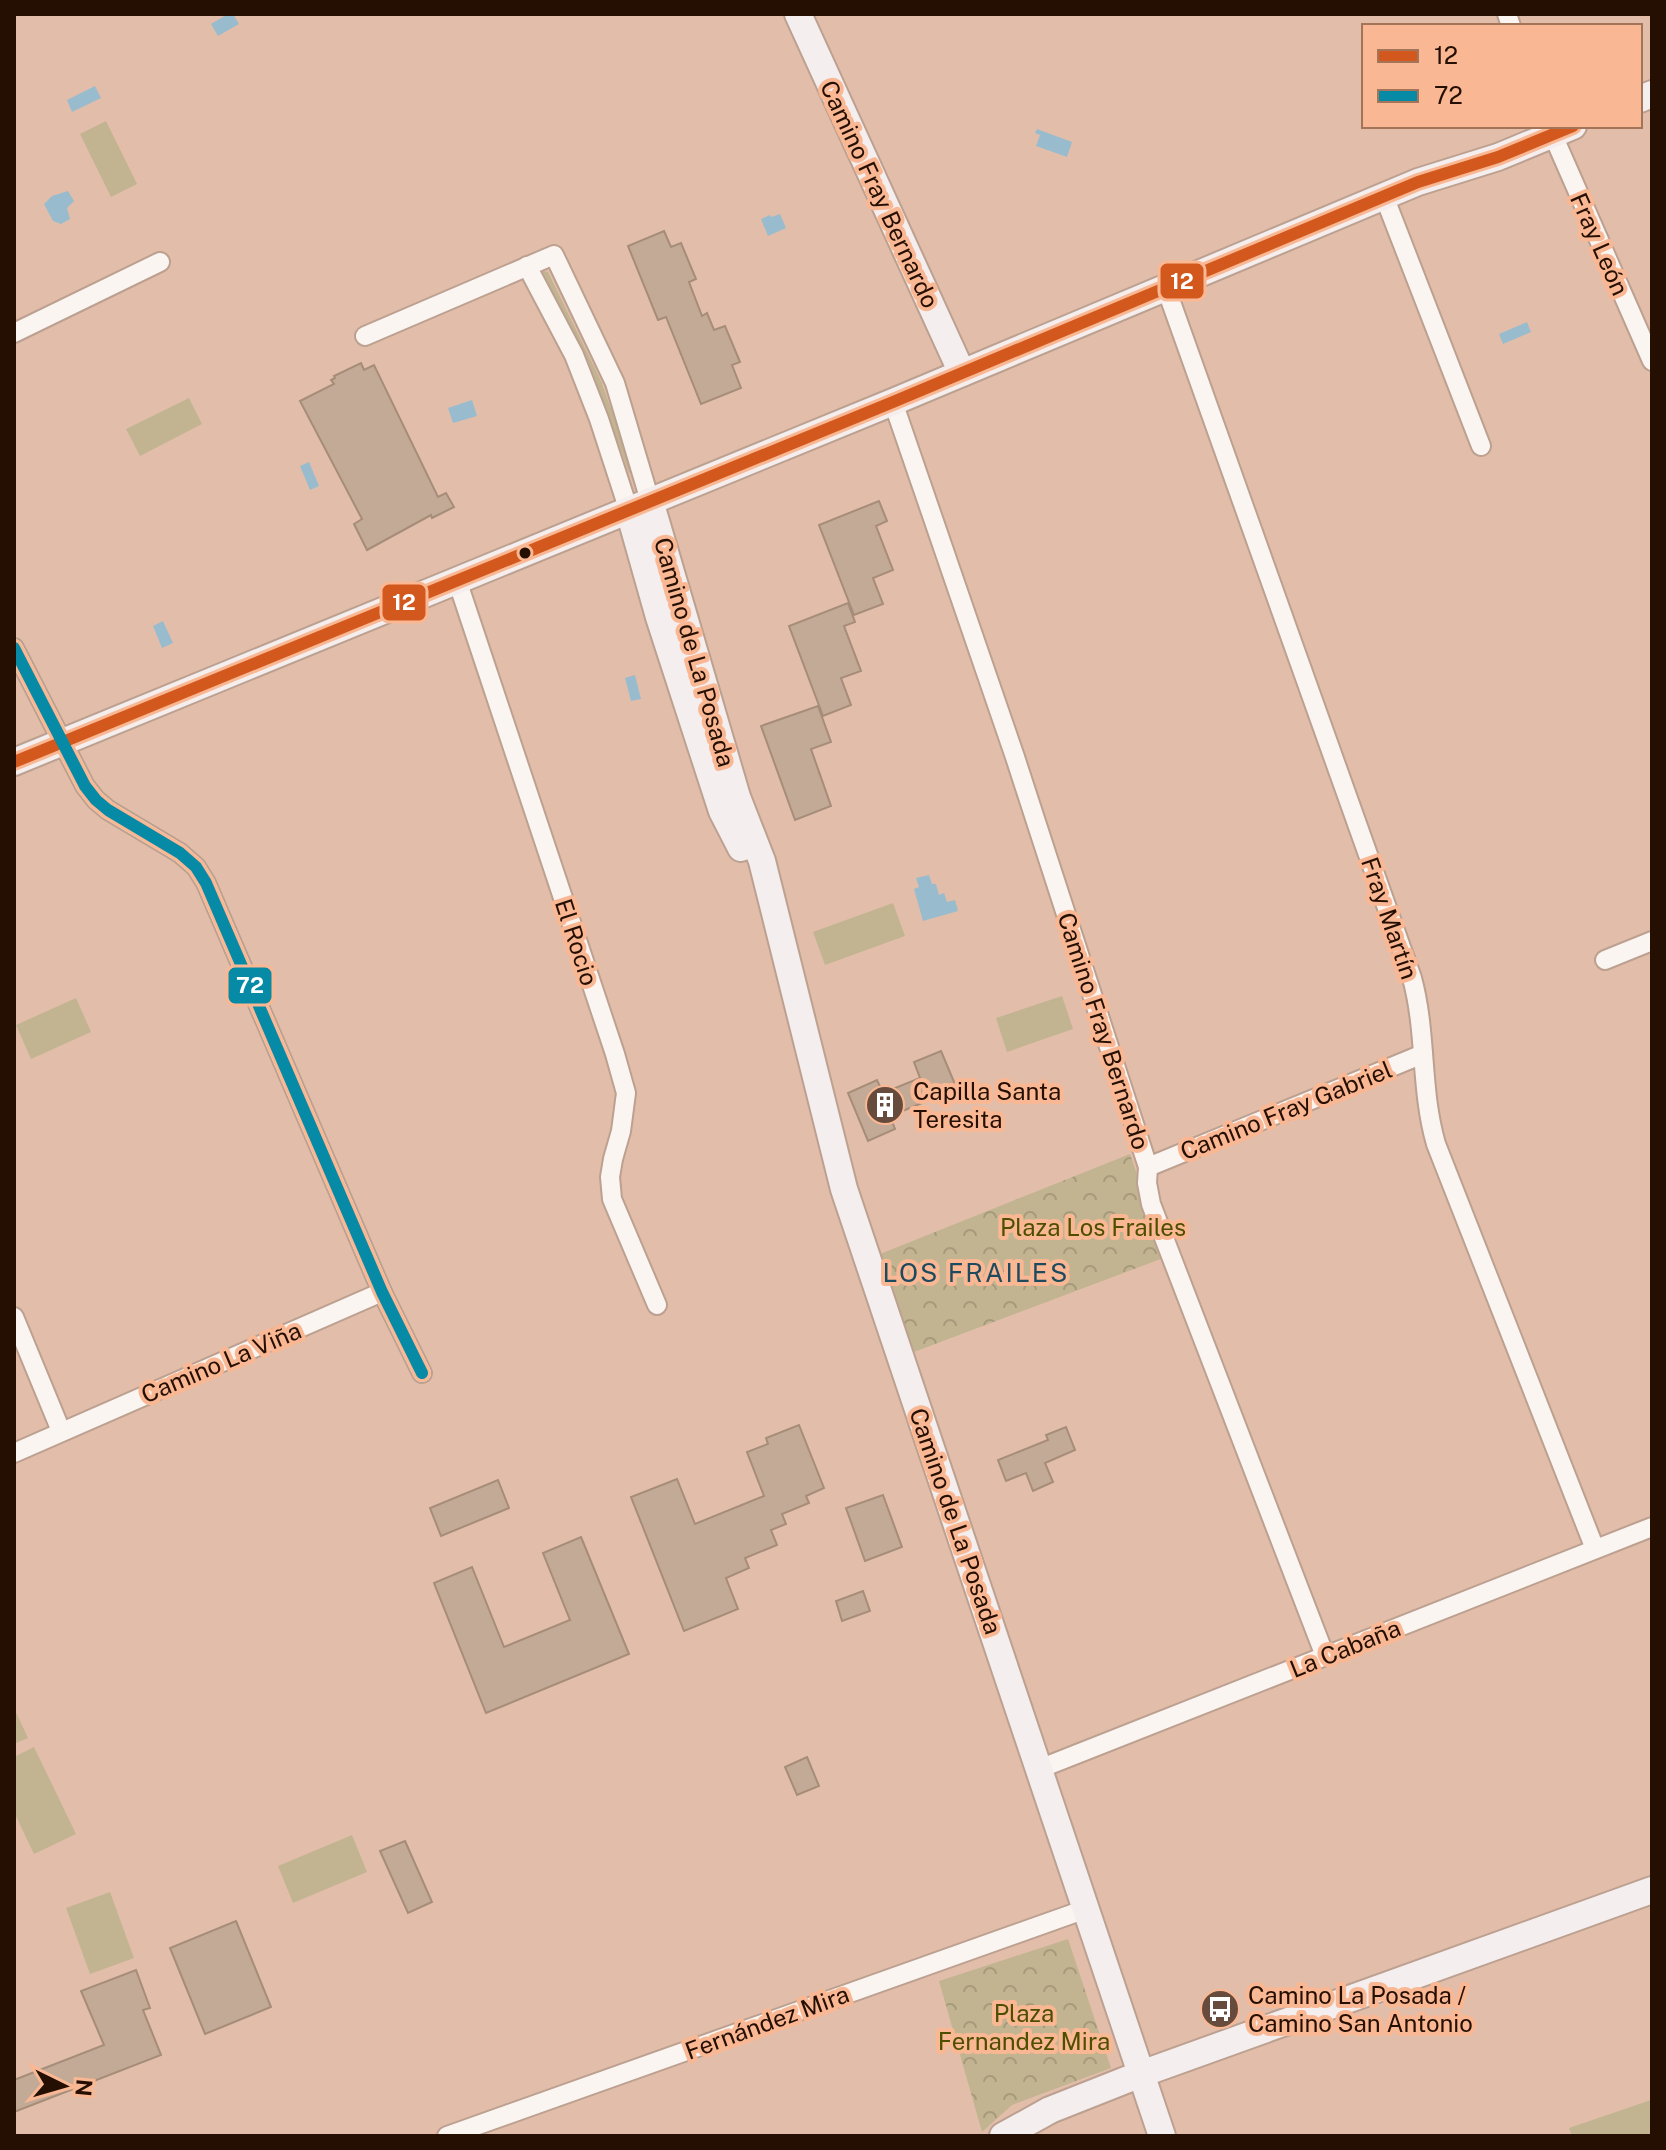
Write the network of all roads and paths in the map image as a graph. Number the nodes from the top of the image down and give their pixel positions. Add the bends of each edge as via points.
1 (798, 14) edge
2 (1558, 129) edge
3 (1384, 196) junction
4 (160, 262) dead end
5 (527, 266) junction
6 (1166, 288) junction
7 (14, 333) edge
8 (365, 336) dead end
9 (1652, 361) edge
10 (962, 373) junction
11 (893, 402) junction
12 (1481, 446) dead end
13 (640, 506) junction
14 (457, 580) junction
15 (14, 648) edge
16 (63, 742) junction
17 (14, 762) edge
18 (1652, 941) edge
19 (1605, 960) dead end
20 (1423, 1054) junction
21 (1148, 1167) junction
22 (382, 1292) junction
23 (657, 1305) dead end
24 (14, 1317) edge
25 (422, 1373) dead end
26 (61, 1431) junction
27 (14, 1453) edge
28 (1652, 1527) edge
29 (1595, 1549) junction
30 (1325, 1656) junction
31 (1039, 1769) junction
32 (1652, 1890) edge
33 (1086, 1909) junction
34 (1141, 2074) junction
35 (447, 2136) edge
36 (1003, 2136) edge
37 (1162, 2136) edge

1 - 10 street, Camino Fray Bernardo
2 - 3 street via 1498,157
2 - 9 street, Fray León
3 - 6 street
3 - 12 street
4 - 7 street
5 - 8 street, Camino de La Posada
5 - 13 street, Camino de La Posada via 574,355
5 - 13 street, Camino de La Posada via 554,255 615,383
6 - 10 street
6 - 20 street, Fray Martín via 1412,978
10 - 11 street
11 - 13 street
11 - 21 street, Camino Fray Bernardo
13 - 14 street
13 - 31 street, Camino de La Posada via 722,811 772,899 844,1189
14 - 16 street
14 - 23 street, El Rocio via 626,1093 610,1177 612,1199
15 - 16 street
16 - 17 street
16 - 22 street via 96,800 180,853 206,883
18 - 19 street
20 - 21 street, Camino Fray Gabriel
20 - 29 street, Fray Martín via 1436,1144
21 - 30 street, Camino Fray Bernardo via 1151,1204
22 - 25 street
22 - 26 street, Camino La Viña
24 - 26 street
26 - 27 street, Camino La Viña
28 - 29 street, La Cabaña
29 - 30 street, La Cabaña
30 - 31 street, La Cabaña
31 - 33 street, Camino de La Posada
32 - 34 street
33 - 34 street, Camino de La Posada
33 - 35 street, Fernández Mira
34 - 36 street via 1050,2110
34 - 37 street, Camino de La Posada

